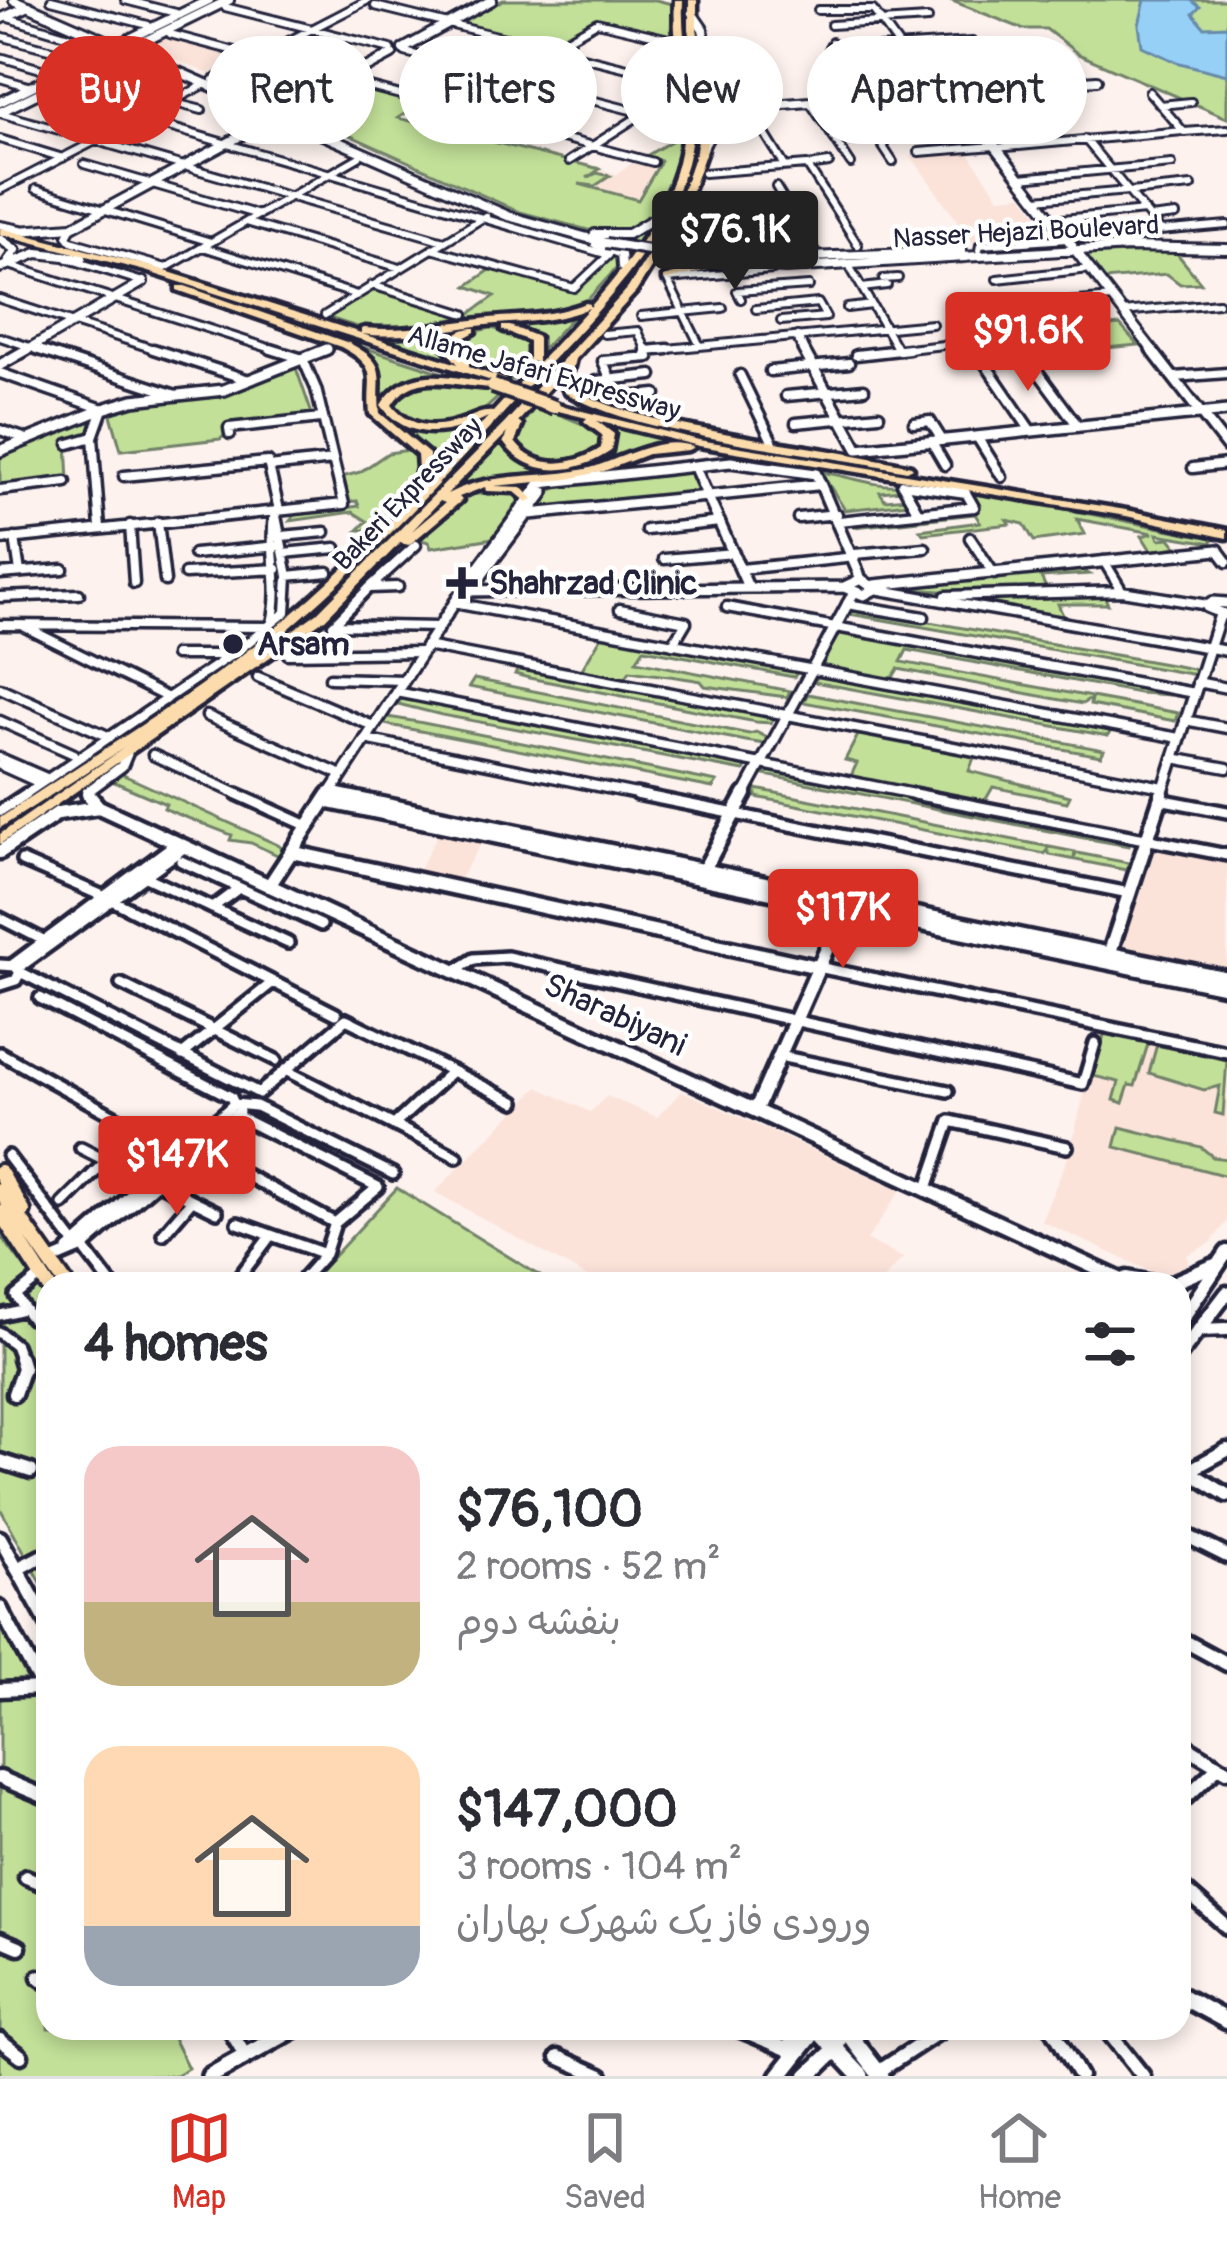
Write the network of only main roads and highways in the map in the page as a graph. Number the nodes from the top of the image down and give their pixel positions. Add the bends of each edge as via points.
1 (680, 0) edge
2 (694, 0) edge
3 (682, 164) junction
4 (680, 215) junction
5 (0, 233) edge
6 (691, 257) junction
7 (668, 279) road end
8 (166, 283) junction
9 (219, 290) junction
10 (632, 290) junction
11 (586, 306) junction
12 (571, 354) junction
13 (534, 361) junction
14 (566, 383) junction
15 (497, 384) junction
16 (618, 398) road end
17 (556, 404) junction
18 (523, 410) junction
19 (488, 413) junction
20 (748, 457) junction
21 (714, 464) road end
22 (908, 477) junction
23 (418, 484) junction
24 (534, 498) road end
25 (405, 532) junction
26 (1225, 537) edge
27 (374, 565) junction
28 (327, 579) junction
29 (0, 824) edge
30 (0, 840) edge
31 (0, 1172) edge
32 (0, 1190) edge
33 (0, 1212) edge
34 (0, 1222) edge
35 (20, 1243) junction
36 (38, 1243) junction
37 (51, 1269) edge

1 - 3 highway, Bakeri Expressway via 676,29 690,115
2 - 4 highway, Bakeri Expressway via 706,100 701,152
3 - 11 highway via 622,267
3 - 28 highway, Bakeri Expressway via 645,251
4 - 6 highway
4 - 10 highway, Bakeri Expressway
5 - 8 highway, Allame Jafari Expressway
5 - 9 highway, Allame Jafari Expressway
6 - 7 highway via 704,270
6 - 10 highway via 659,268
8 - 15 highway, Allame Jafari Expressway
8 - 23 highway via 368,358 378,374 375,414 423,454
9 - 11 highway via 387,334 548,320
9 - 15 highway, Allame Jafari Expressway
10 - 12 highway, Bakeri Expressway
11 - 13 highway
12 - 14 highway
12 - 18 highway, Bakeri Expressway
13 - 15 highway via 534,340 513,329 478,328 451,343 457,361
13 - 19 highway
14 - 16 highway via 596,402
14 - 22 highway via 594,404
15 - 17 highway, Allame Jafari Expressway, bridge
15 - 19 highway via 418,381 386,405 403,422 430,428
17 - 18 highway via 603,428 607,449 565,466 522,458 509,439
17 - 22 highway, Allame Jafari Expressway
18 - 25 highway, Bakeri Expressway
19 - 23 highway
20 - 21 highway via 718,456
20 - 22 highway
20 - 25 highway via 660,447 585,473 491,481 448,498
22 - 26 highway, Allame Jafari Expressway
22 - 26 highway, Allame Jafari Expressway
23 - 28 highway
24 - 27 highway via 513,488 467,494
25 - 27 highway, Bakeri Expressway
27 - 30 highway, Bakeri Expressway via 294,638
28 - 29 highway, Bakeri Expressway via 251,652
31 - 36 main road
32 - 36 main road
33 - 35 main road
34 - 35 main road
35 - 37 main road
36 - 37 main road

